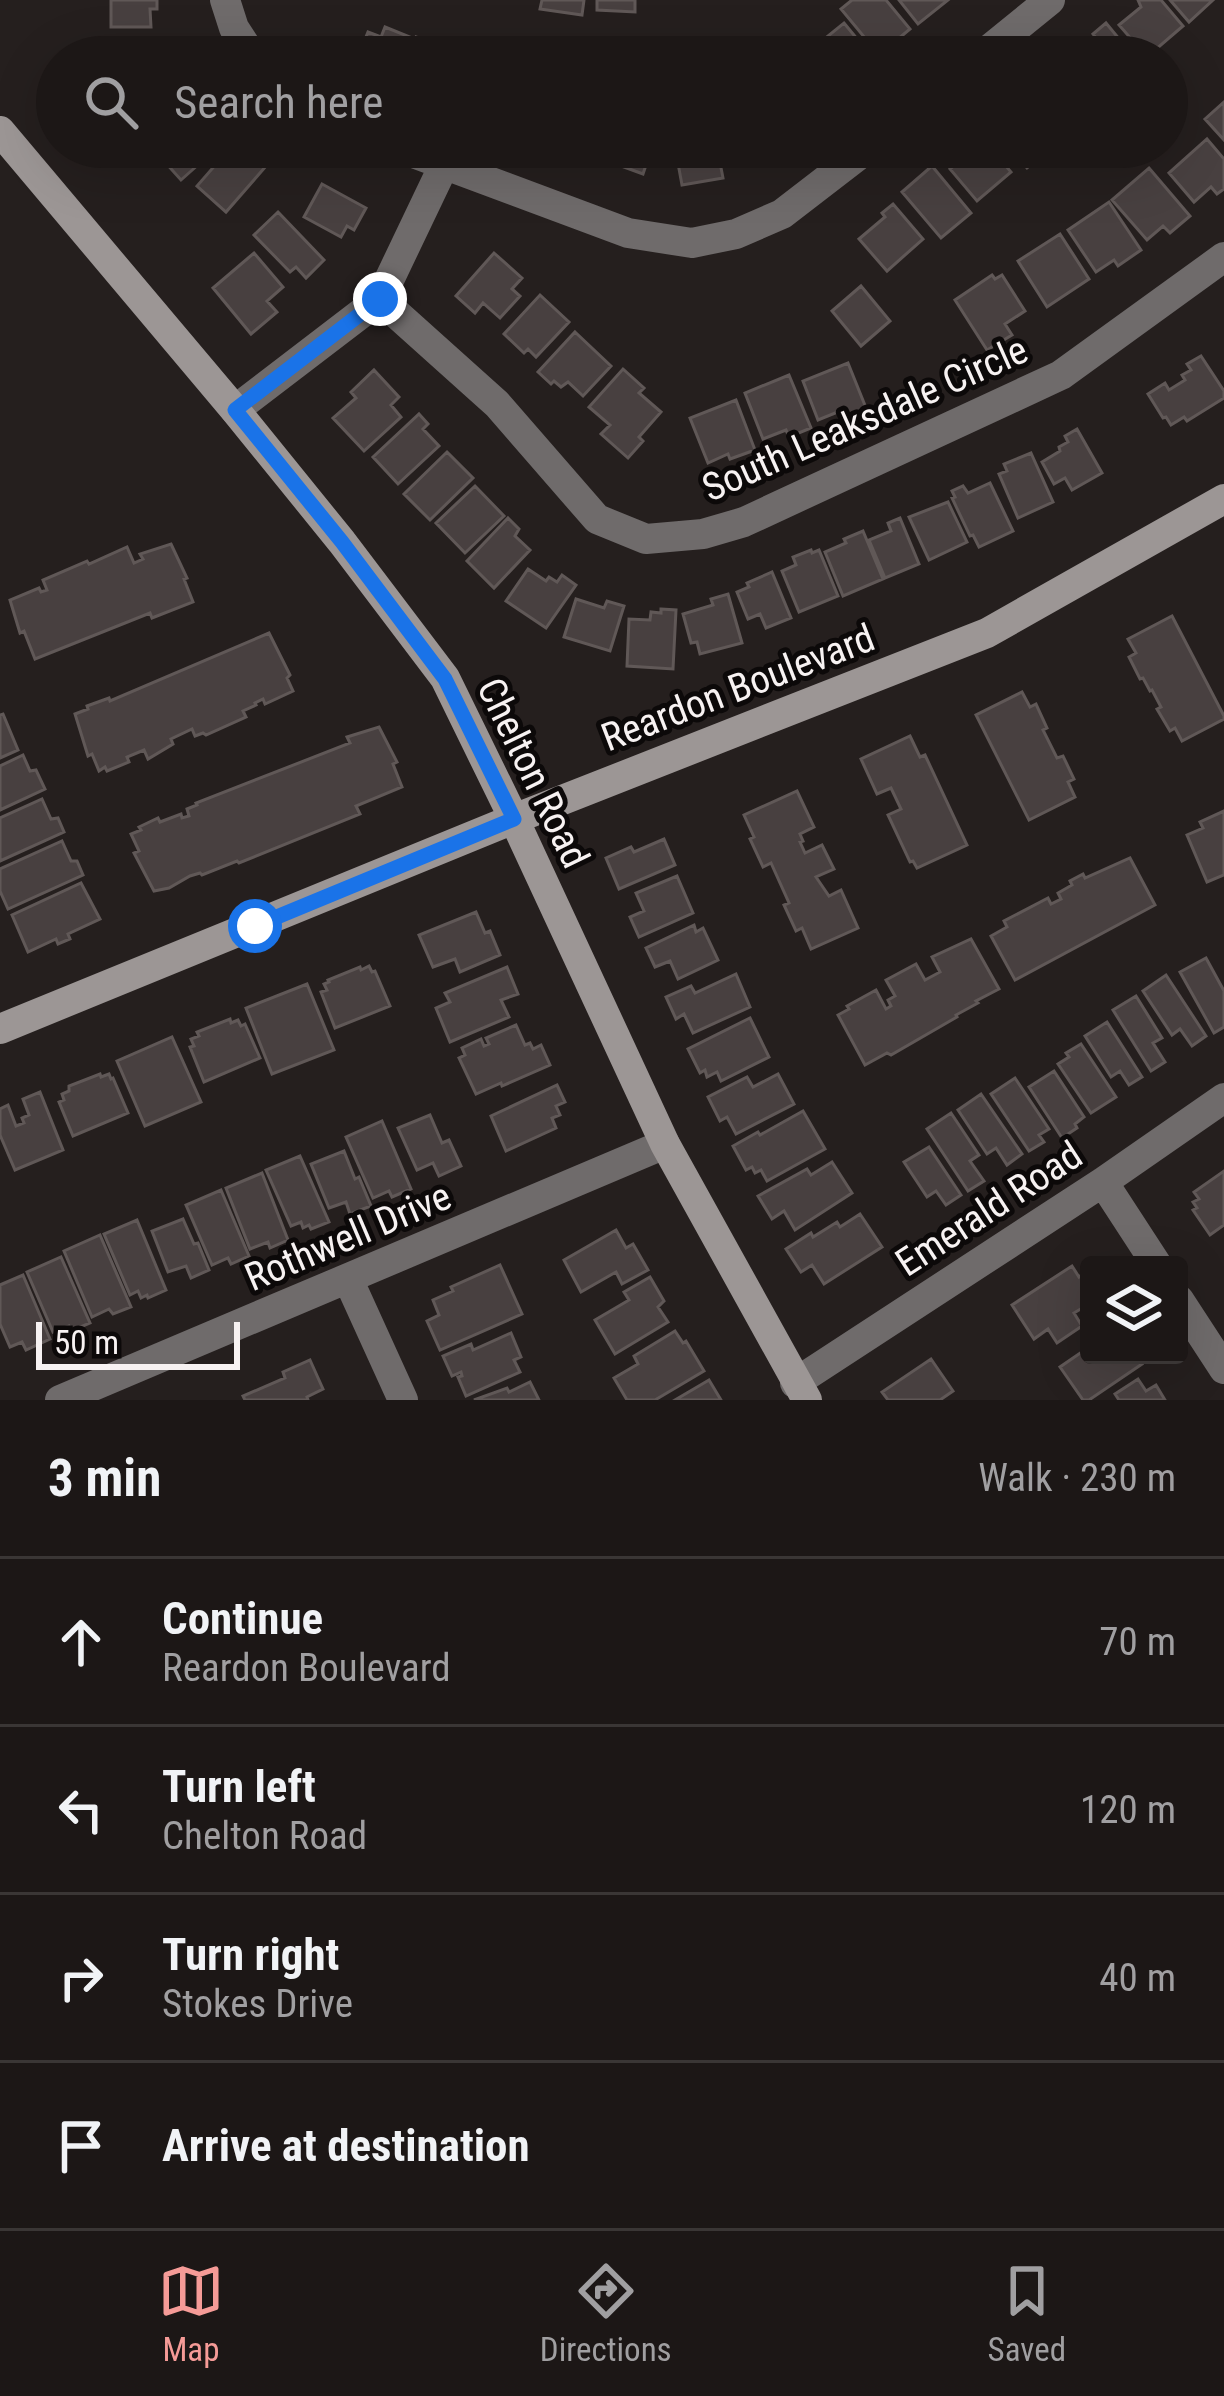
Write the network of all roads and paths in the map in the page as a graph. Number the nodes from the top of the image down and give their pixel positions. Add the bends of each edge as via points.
1 (225, 0) edge
2 (1050, 0) edge
3 (239, 36) edge
4 (1006, 36) edge
5 (0, 131) edge
6 (443, 168) edge
7 (452, 168) edge
8 (841, 168) edge
9 (1224, 257) edge
10 (380, 299) junction
11 (235, 410) junction
12 (1224, 499) edge
13 (514, 819) junction
14 (0, 1029) edge
15 (1224, 1098) edge
16 (665, 1144) junction
17 (1103, 1182) junction
18 (1150, 1256) edge
19 (348, 1279) junction
20 (1188, 1314) edge
21 (1224, 1370) edge
22 (801, 1391) edge
23 (60, 1400) edge
24 (403, 1400) edge

1 - 3 street
2 - 4 street
5 - 11 street, Chelton Road
6 - 10 street
7 - 8 street via 628,233 692,243 782,214
9 - 10 street, South Leaksdale Circle via 1061,375 744,522 646,539 597,519 497,404
10 - 11 street
11 - 13 street, Chelton Road via 445,679
12 - 13 street, Reardon Boulevard via 987,633
13 - 14 street, Reardon Boulevard
13 - 16 street, Chelton Road
15 - 17 street, Emerald Road
16 - 19 street, Rothwell Drive
16 - 22 street, Chelton Road
17 - 18 street
17 - 22 street, Emerald Road
19 - 23 street, Rothwell Drive
19 - 24 street
20 - 21 street

